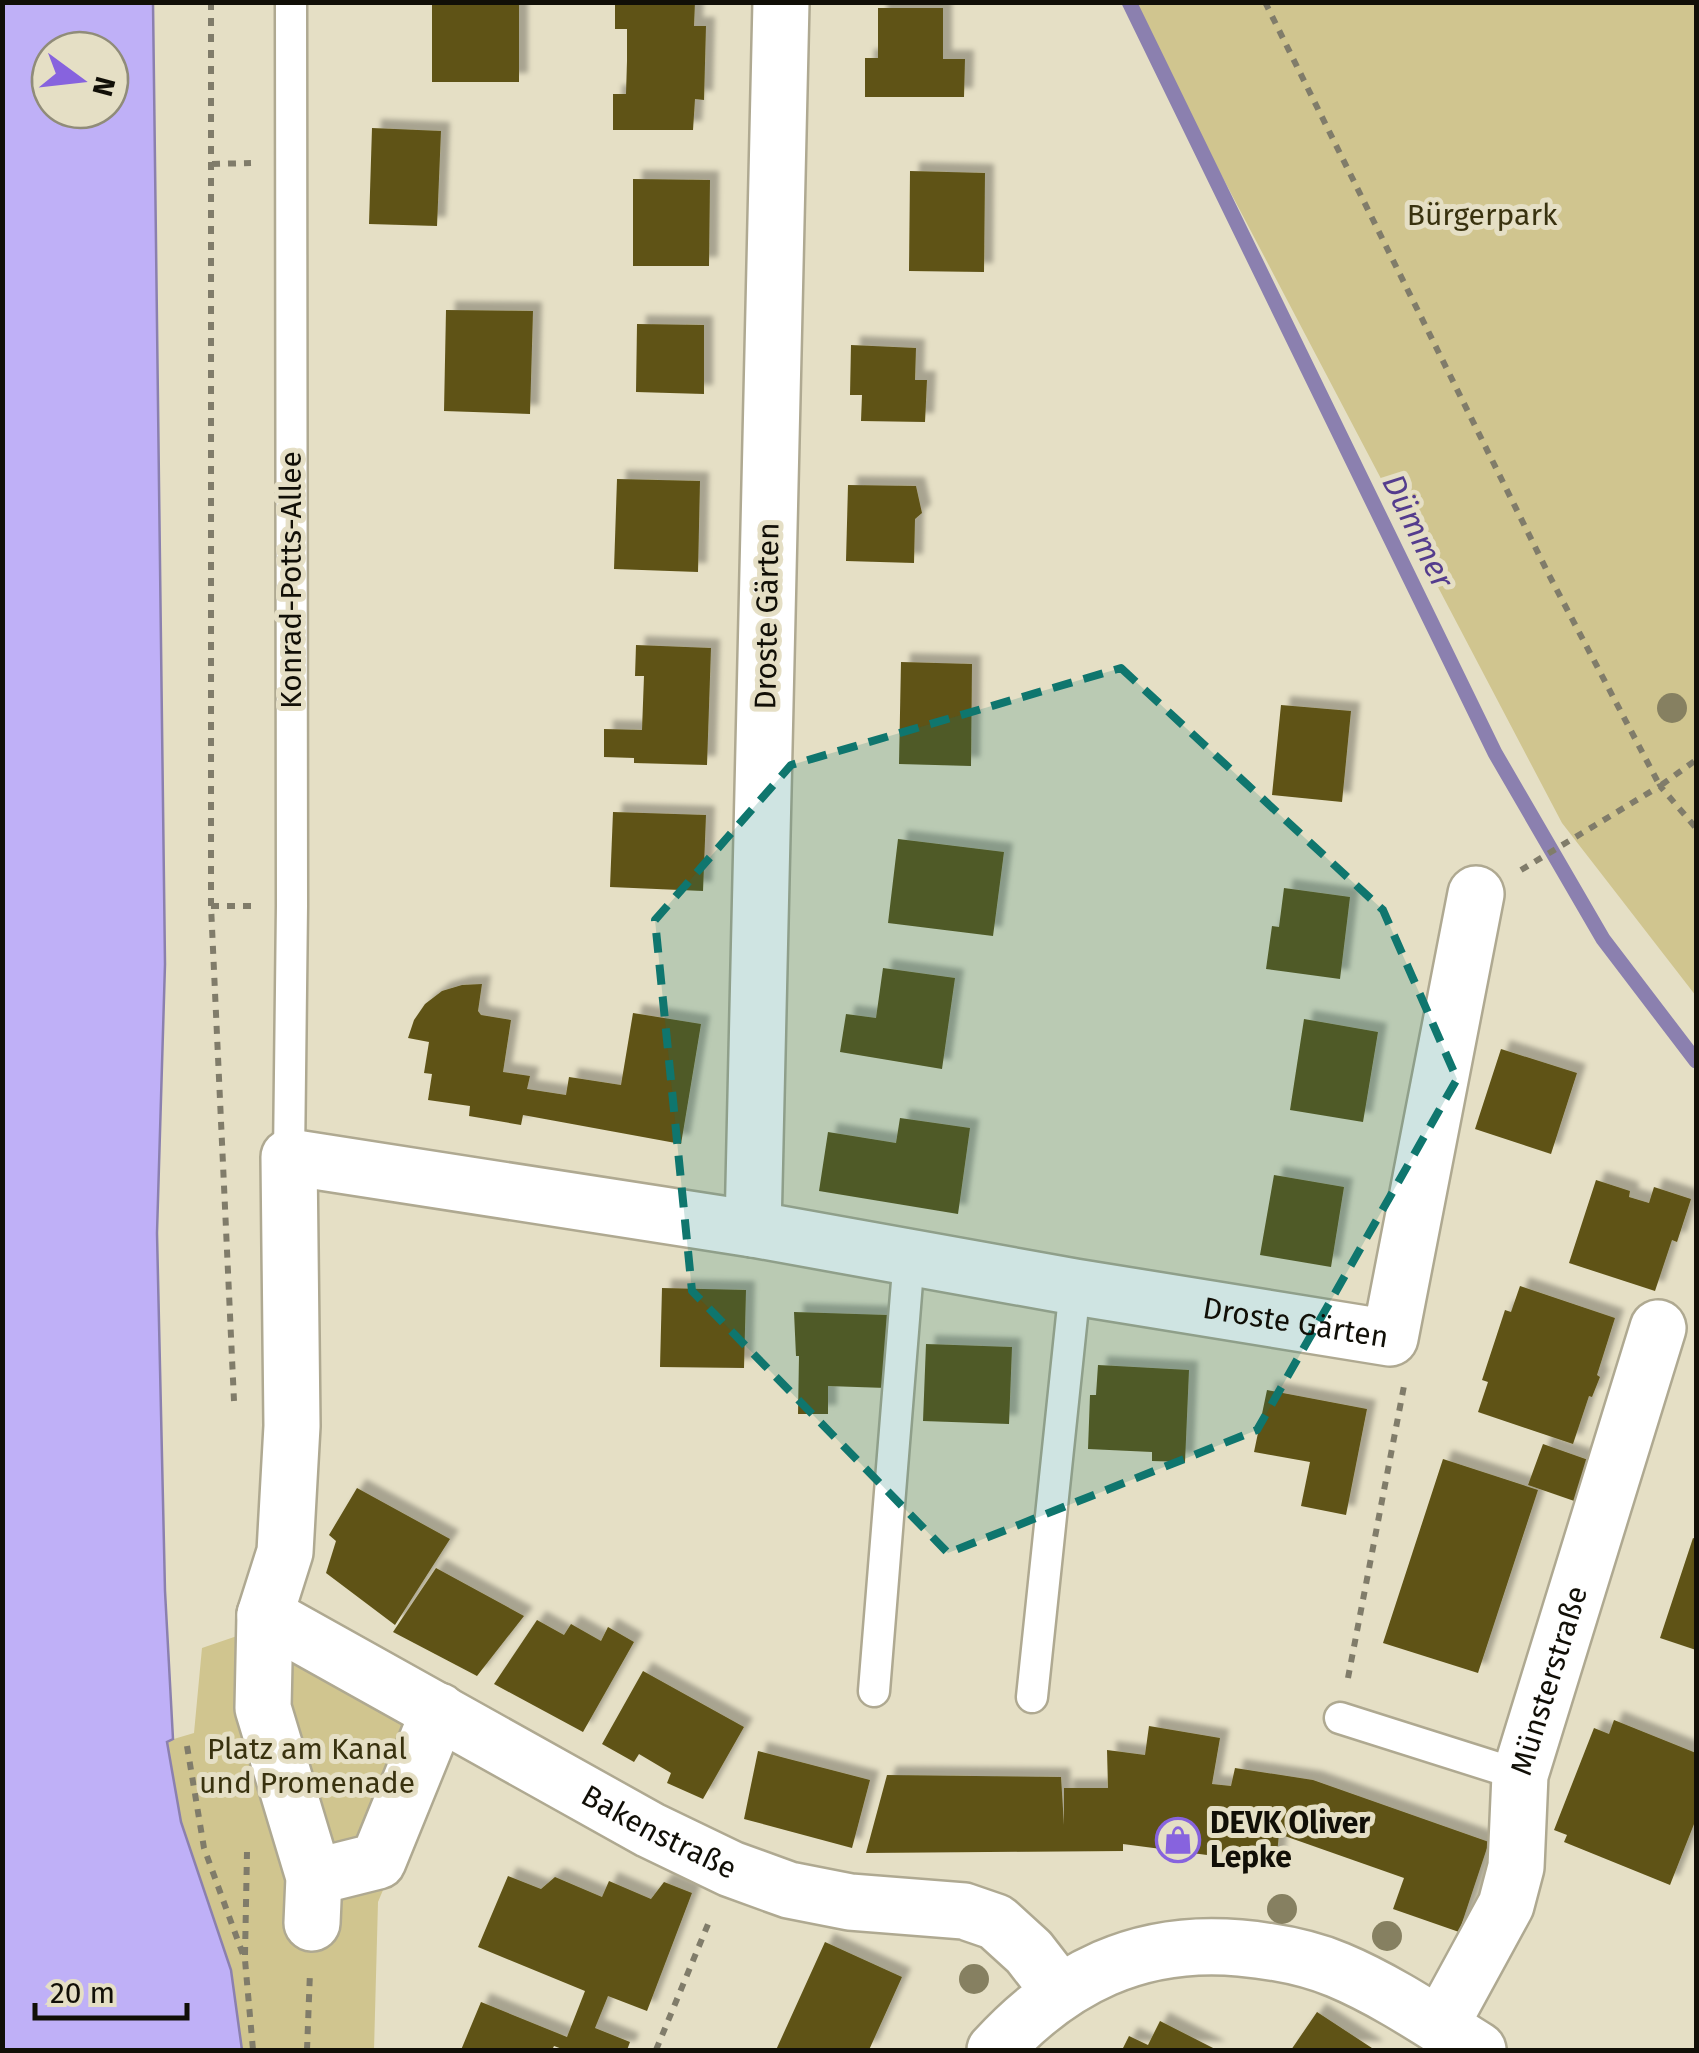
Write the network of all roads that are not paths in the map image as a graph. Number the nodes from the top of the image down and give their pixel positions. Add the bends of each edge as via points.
1 (290, 2) edge
2 (781, 2) edge
3 (1498, 882) road end
4 (289, 1157) junction
5 (753, 1229) junction
6 (909, 1257) junction
7 (1075, 1287) junction
8 (1658, 1328) dead end
9 (265, 1616) junction
10 (874, 1691) dead end
11 (1032, 1696) dead end
12 (438, 1711) junction
13 (1340, 1718) road end
14 (1520, 1775) junction
15 (1060, 1992) junction
16 (1459, 2038) edge
17 (995, 2050) edge

1 - 4 lane, Konrad-Potts-Allee
2 - 5 street, Droste Gärten
3 - 7 street, Droste Gärten via 1390,1338
4 - 5 street, Droste Gärten
4 - 9 street via 292,1426 285,1552
5 - 6 street, Droste Gärten
6 - 7 street, Droste Gärten
6 - 10 lane
7 - 11 lane
8 - 14 street, Münsterstraße
9 - 12 street, Bakenstraße
9 - 12 street via 263,1708 313,1900 378,1861
12 - 15 street, Bakenstraße via 731,1870 834,1899 964,1911 996,1922
13 - 14 lane
14 - 16 street, Münsterstraße via 1516,1867
15 - 16 street, Münsterstraße via 1148,1952 1258,1950 1337,1969
15 - 17 street, Münsterstraße

